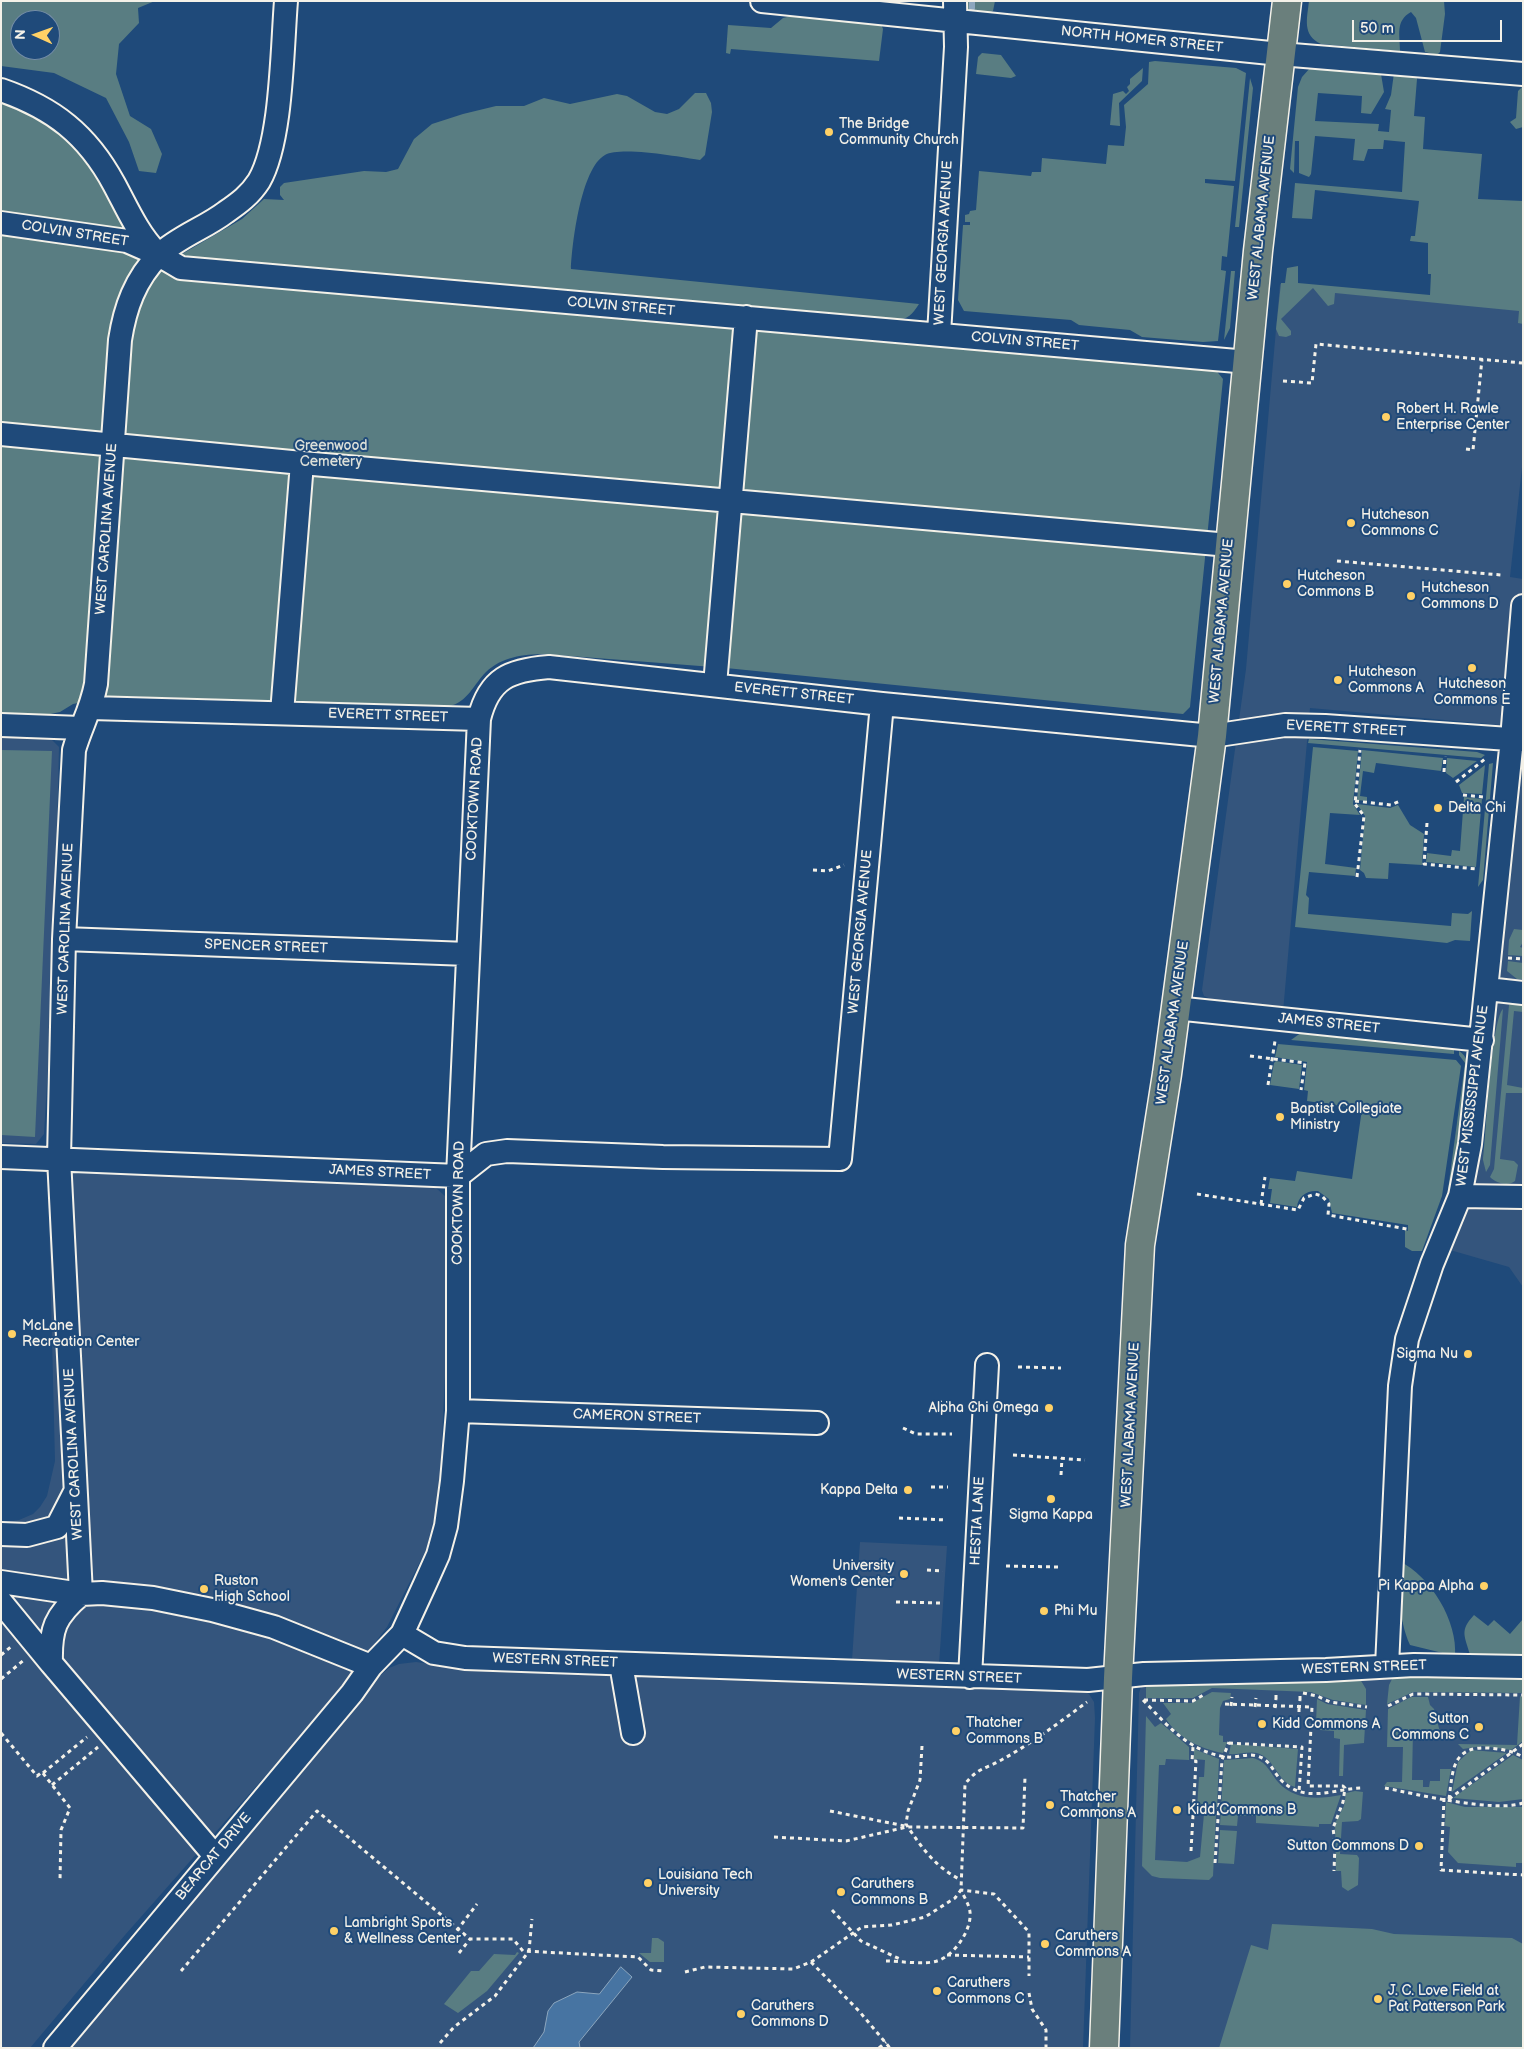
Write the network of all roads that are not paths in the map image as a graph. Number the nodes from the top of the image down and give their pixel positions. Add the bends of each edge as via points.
1 (286, 1) edge
2 (762, 1) edge
3 (1287, 1) edge
4 (955, 11) edge
5 (1280, 54) junction
6 (1523, 74) edge
7 (1, 90) edge
8 (1, 223) edge
9 (159, 255) junction
10 (746, 317) junction
11 (938, 334) junction
12 (1248, 362) junction
13 (1, 434) edge
14 (113, 444) junction
15 (302, 463) junction
16 (729, 500) junction
17 (1229, 545) junction
18 (1523, 606) edge
19 (715, 685) junction
20 (882, 704) junction
21 (91, 708) junction
22 (282, 713) junction
23 (479, 719) junction
24 (1, 725) edge
25 (81, 728) junction
26 (1212, 736) junction
27 (1518, 740) edge
28 (64, 939) junction
29 (468, 954) junction
30 (1487, 989) junction
31 (1523, 993) edge
32 (1175, 1008) junction
33 (1482, 1040) junction
34 (1, 1157) edge
35 (59, 1158) junction
36 (458, 1176) junction
37 (1460, 1196) junction
38 (1523, 1197) edge
39 (987, 1365) dead end
40 (458, 1411) junction
41 (817, 1423) dead end
42 (76, 1490) junction
43 (1, 1534) edge
44 (1, 1582) edge
45 (81, 1594) junction
46 (1, 1602) edge
47 (402, 1634) junction
48 (51, 1663) junction
49 (621, 1664) junction
50 (372, 1666) junction
51 (1387, 1666) junction
52 (1523, 1667) edge
53 (970, 1678) junction
54 (1118, 1678) junction
55 (633, 1733) dead end
56 (215, 1856) junction
57 (55, 2048) edge
58 (1104, 2048) edge

1 - 9 street, WEST CAROLINA AVENUE via 275,130 259,180 247,197
2 - 4 street, NORTH HOMER STREET
3 - 5 main road, WEST ALABAMA AVENUE
4 - 5 street, NORTH HOMER STREET
4 - 11 street, WEST GEORGIA AVENUE
5 - 6 street, NORTH HOMER STREET
5 - 12 main road, WEST ALABAMA AVENUE
7 - 9 street via 55,114 77,133 113,182 141,234
8 - 9 street, COLVIN STREET via 127,241
9 - 10 street, COLVIN STREET via 181,268 196,270
9 - 14 street, WEST CAROLINA AVENUE via 133,292 124,318
10 - 11 street, COLVIN STREET
10 - 16 street
11 - 12 street, COLVIN STREET
12 - 17 main road, WEST ALABAMA AVENUE
13 - 14 street
14 - 15 street
14 - 21 street, WEST CAROLINA AVENUE via 96,684
15 - 16 street
15 - 22 street
16 - 17 street
16 - 19 street
17 - 26 main road, WEST ALABAMA AVENUE
18 - 27 street, WEST MISSISSIPPI AVENUE
19 - 20 street, EVERETT STREET
19 - 23 street, EVERETT STREET via 549,666 523,669 503,677 489,690
20 - 26 street, EVERETT STREET
20 - 36 street, WEST GEORGIA AVENUE via 840,1159 507,1151 486,1154
21 - 22 street, EVERETT STREET
21 - 25 street, WEST CAROLINA AVENUE
22 - 23 street, EVERETT STREET
23 - 29 street, COOKTOWN ROAD
24 - 25 street
25 - 28 street, WEST CAROLINA AVENUE via 74,750
26 - 27 street, EVERETT STREET via 1286,725
26 - 32 main road, WEST ALABAMA AVENUE
27 - 30 street, WEST MISSISSIPPI AVENUE
28 - 29 street, SPENCER STREET
28 - 35 street, WEST CAROLINA AVENUE
29 - 36 street, COOKTOWN ROAD
30 - 31 street
30 - 33 street, WEST MISSISSIPPI AVENUE
32 - 33 street, JAMES STREET
32 - 54 main road, WEST ALABAMA AVENUE via 1140,1245
33 - 37 street, WEST MISSISSIPPI AVENUE via 1470,1144
34 - 35 street, JAMES STREET
35 - 36 street, JAMES STREET
35 - 42 street, WEST CAROLINA AVENUE
36 - 40 street, COOKTOWN ROAD
37 - 38 street
37 - 51 street, WEST MISSISSIPPI AVENUE via 1432,1264 1407,1339 1400,1395
39 - 53 street, HESTIA LANE
40 - 41 street, CAMERON STREET
40 - 47 street, COOKTOWN ROAD via 446,1526 438,1555
42 - 43 street via 57,1527 27,1535
42 - 45 street, WEST CAROLINA AVENUE
44 - 45 street
45 - 48 street via 63,1609 51,1645
45 - 50 street via 102,1592 153,1598 234,1615 318,1643
46 - 48 street
47 - 49 street, WESTERN STREET via 434,1652 456,1657
47 - 50 street, COOKTOWN ROAD
48 - 56 street
49 - 53 street, WESTERN STREET
49 - 55 street
50 - 56 street, BEARCAT DRIVE
51 - 52 street, WESTERN STREET
51 - 54 street, WESTERN STREET via 1144,1674
53 - 54 street, WESTERN STREET
54 - 58 main road, WEST ALABAMA AVENUE
56 - 57 street, BEARCAT DRIVE

